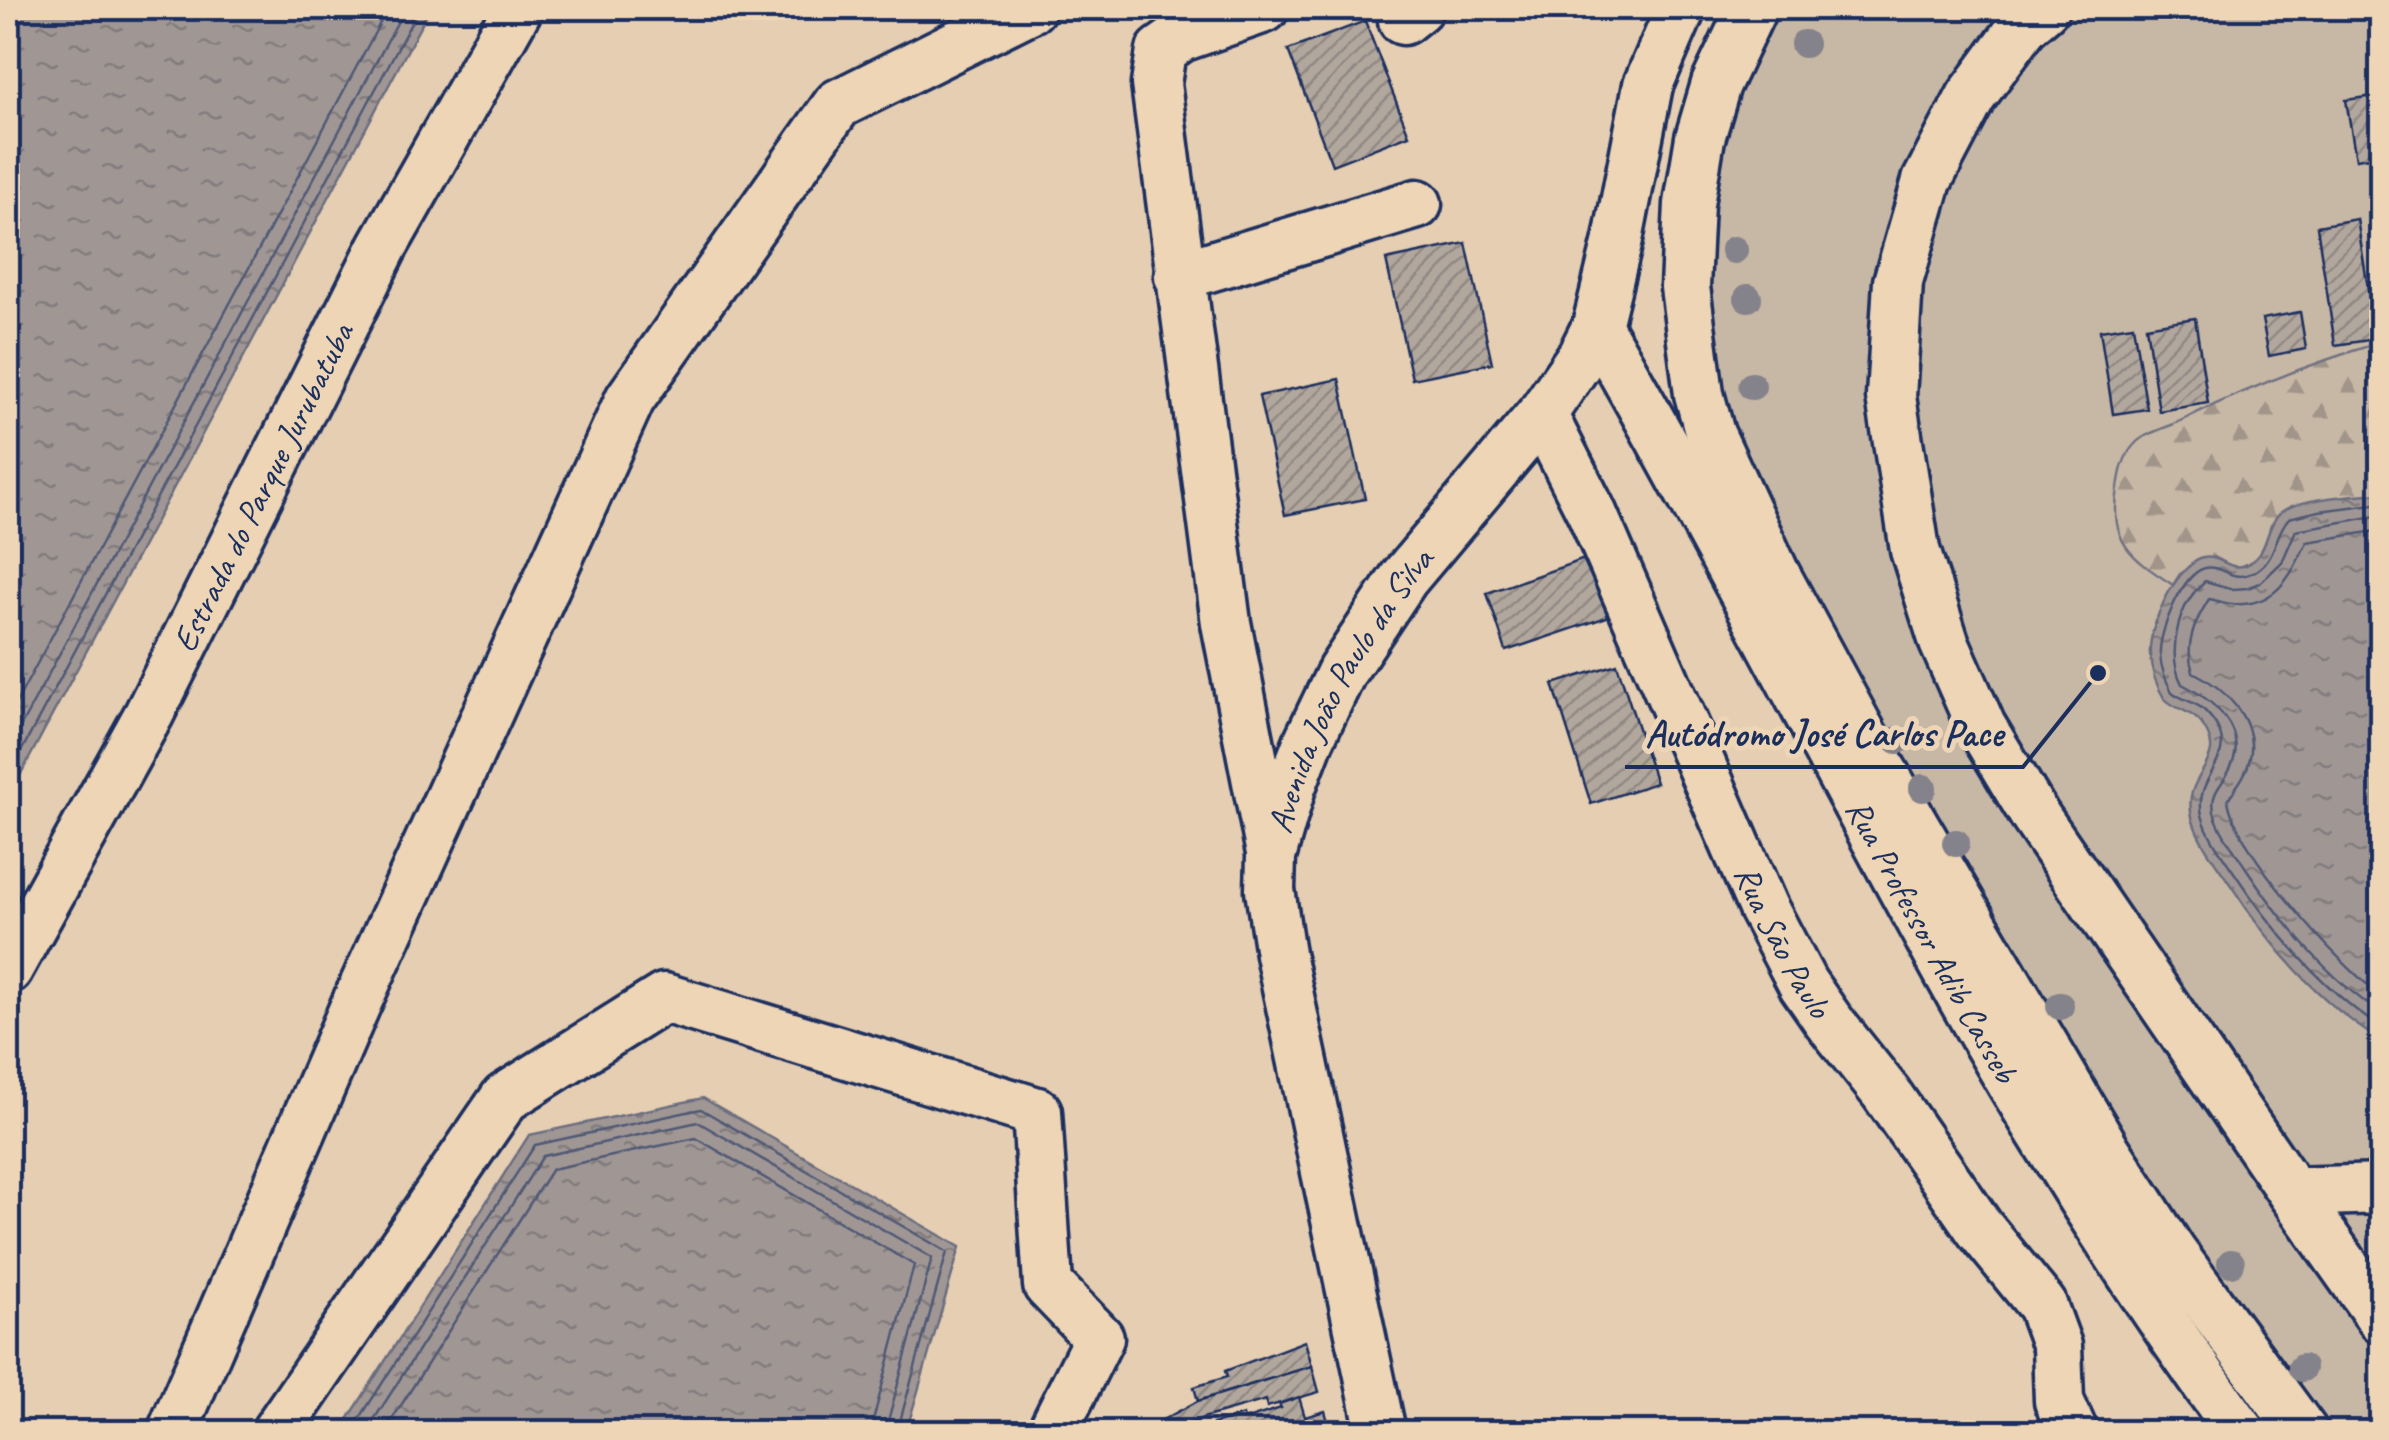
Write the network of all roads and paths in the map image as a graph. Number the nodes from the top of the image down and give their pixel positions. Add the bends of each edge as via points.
1 (518, 8) edge
2 (1030, 8) edge
3 (1264, 8) edge
4 (1681, 8) edge
5 (1752, 8) edge
6 (2044, 8) edge
7 (1417, 204) dead end
8 (1179, 276) junction
9 (1597, 326) junction
10 (1542, 414) junction
11 (1272, 857) junction
12 (8, 969) edge
13 (2382, 1189) edge
14 (2292, 1192) junction
15 (2382, 1319) edge
16 (172, 1432) edge
17 (276, 1432) edge
18 (1052, 1432) edge
19 (1381, 1432) edge
20 (2074, 1432) edge
21 (2242, 1432) edge
22 (2303, 1432) edge

1 - 12 street, Estrada do Parque Jurubatuba via 384,246 149,714
2 - 16 street via 838,104 630,399 356,1004
3 - 8 street via 1181,36 1161,51 1156,84
4 - 9 street, Avenida João Paulo da Silva via 1648,85
5 - 22 street via 1716,84 1689,204 1685,287 1710,434 1873,755 2086,1118 2172,1253
6 - 14 street via 2024,25 1962,114 1926,180 1898,282 1890,397 1915,550 1944,642 1990,741
7 - 8 street
8 - 11 street via 1226,623
9 - 10 street, Avenida João Paulo da Silva
9 - 21 street, Rua Professor Adib Casseb via 1954,982 2095,1218
10 - 11 street, Avenida João Paulo da Silva via 1404,578 1342,671 1291,786
10 - 20 street, Rua Sāo Paulo via 1592,513 1762,908 1803,984 2042,1304 2057,1346 2059,1401
11 - 19 street, Avenida João Paulo da Silva via 1280,954
13 - 14 street
14 - 15 street
17 - 18 street via 505,1098 664,998 1037,1112 1048,1284 1099,1338

